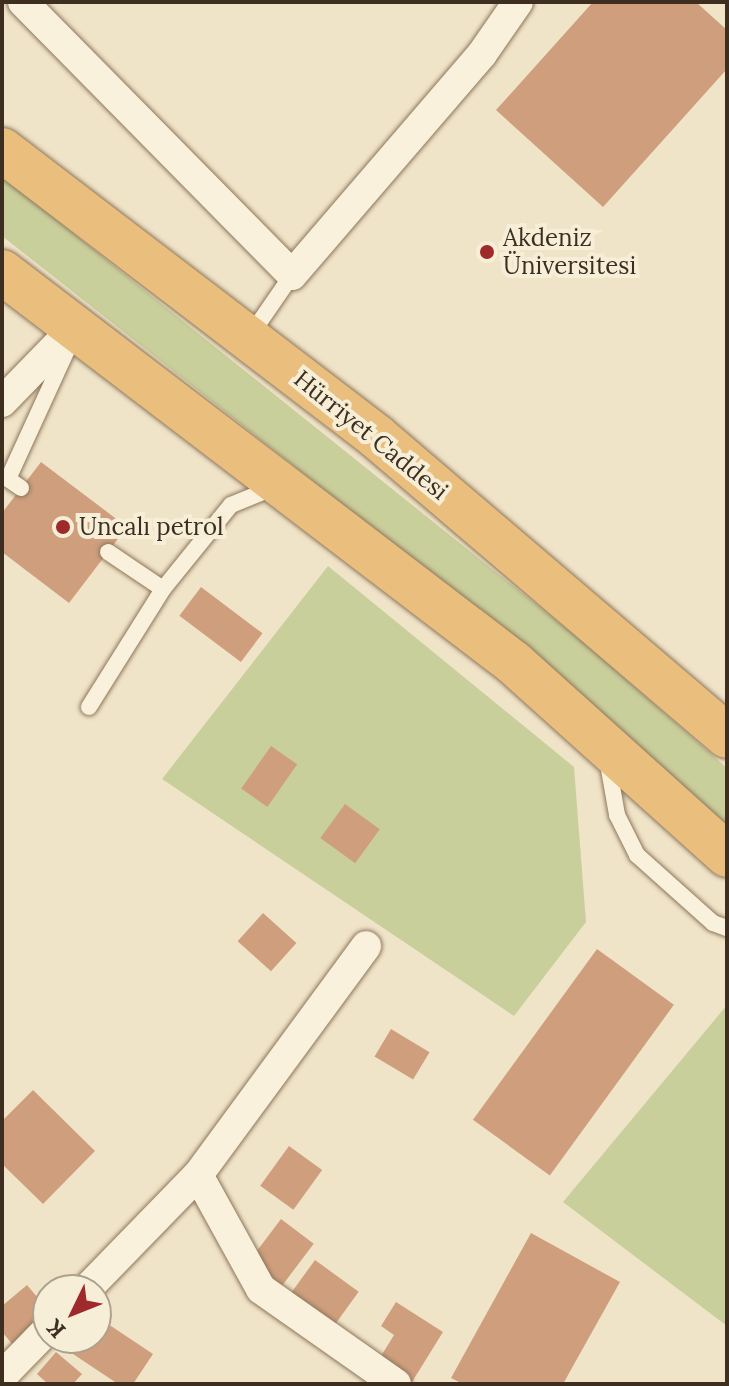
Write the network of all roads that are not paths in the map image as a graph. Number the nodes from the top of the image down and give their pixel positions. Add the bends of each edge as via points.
1 (23, 2) edge
2 (518, 2) edge
3 (2, 150) edge
4 (2, 272) edge
5 (292, 275) junction
6 (76, 326) junction
7 (249, 336) junction
8 (2, 402) edge
9 (10, 484) edge
10 (281, 484) junction
11 (108, 552) dead end
12 (163, 589) junction
13 (89, 707) dead end
14 (727, 736) edge
15 (605, 745) junction
16 (727, 855) edge
17 (727, 928) edge
18 (366, 946) dead end
19 (198, 1175) junction
20 (102, 1274) edge
21 (32, 1345) edge
22 (2, 1369) edge
23 (396, 1384) edge

1 - 5 street
2 - 5 street via 482,54
3 - 7 highway, Hürriyet Caddesi
4 - 6 highway
5 - 7 lane
6 - 8 street
6 - 9 lane
6 - 10 highway
7 - 14 highway, Hürriyet Caddesi via 377,437
10 - 12 lane via 231,505
10 - 15 highway via 514,663
11 - 12 lane
12 - 13 lane
15 - 16 highway
15 - 17 lane via 617,815 637,855 713,923
18 - 19 street
19 - 20 street
19 - 23 street via 261,1289
21 - 22 street via 6,1372

